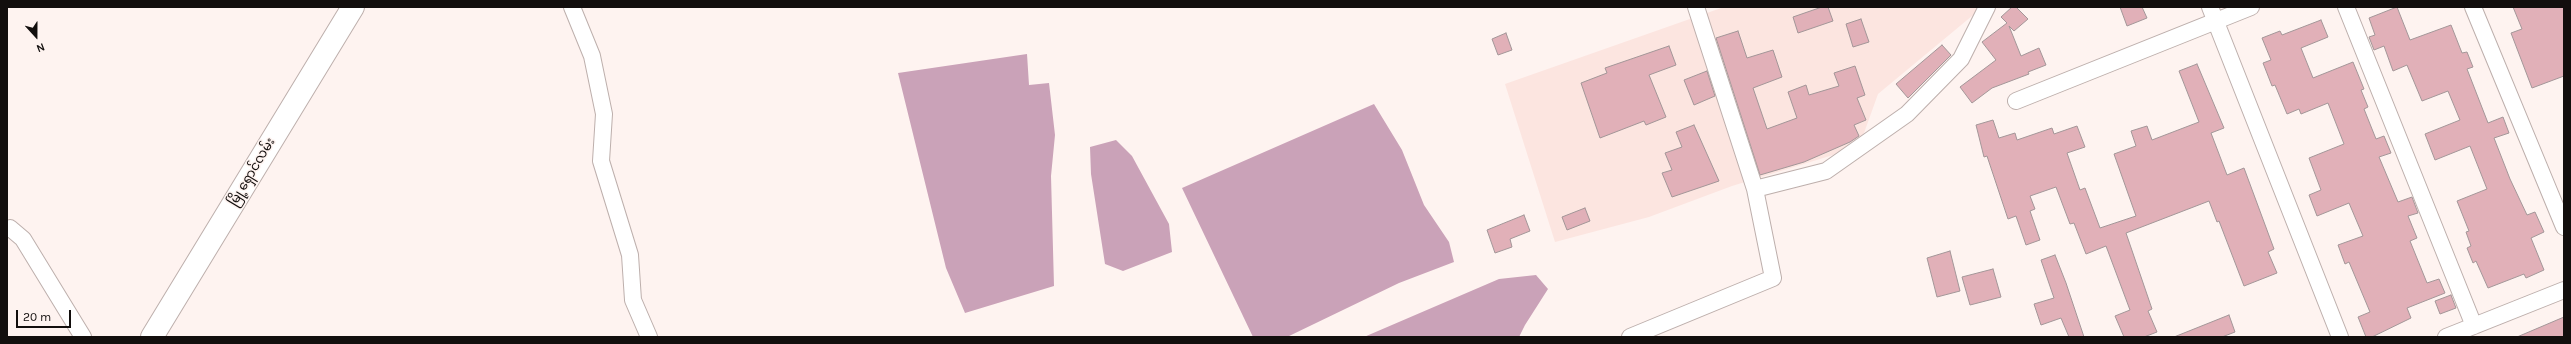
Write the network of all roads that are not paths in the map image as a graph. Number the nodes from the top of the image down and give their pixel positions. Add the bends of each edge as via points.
1 (353, 7) edge
2 (572, 7) edge
3 (1696, 7) edge
4 (1987, 7) edge
5 (2251, 7) edge
6 (2346, 7) edge
7 (2473, 7) edge
8 (2213, 14) edge
9 (2016, 101) dead end
10 (1755, 189) junction
11 (2564, 227) edge
12 (7, 229) edge
13 (2564, 290) edge
14 (2474, 326) junction
15 (83, 337) edge
16 (152, 337) edge
17 (649, 337) edge
18 (1630, 337) edge
19 (2340, 337) edge
20 (2446, 337) edge

1 - 16 main road, မြို့ရှောင်လမ်း
2 - 17 street via 592,56 604,114 601,161 630,255 633,300
3 - 10 street
4 - 10 street via 1960,59 1907,114 1826,171
5 - 8 street
6 - 14 street
7 - 11 street
8 - 9 street
8 - 19 street
10 - 18 street via 1773,278
12 - 15 street via 10,228 23,239
13 - 14 street
14 - 20 street

